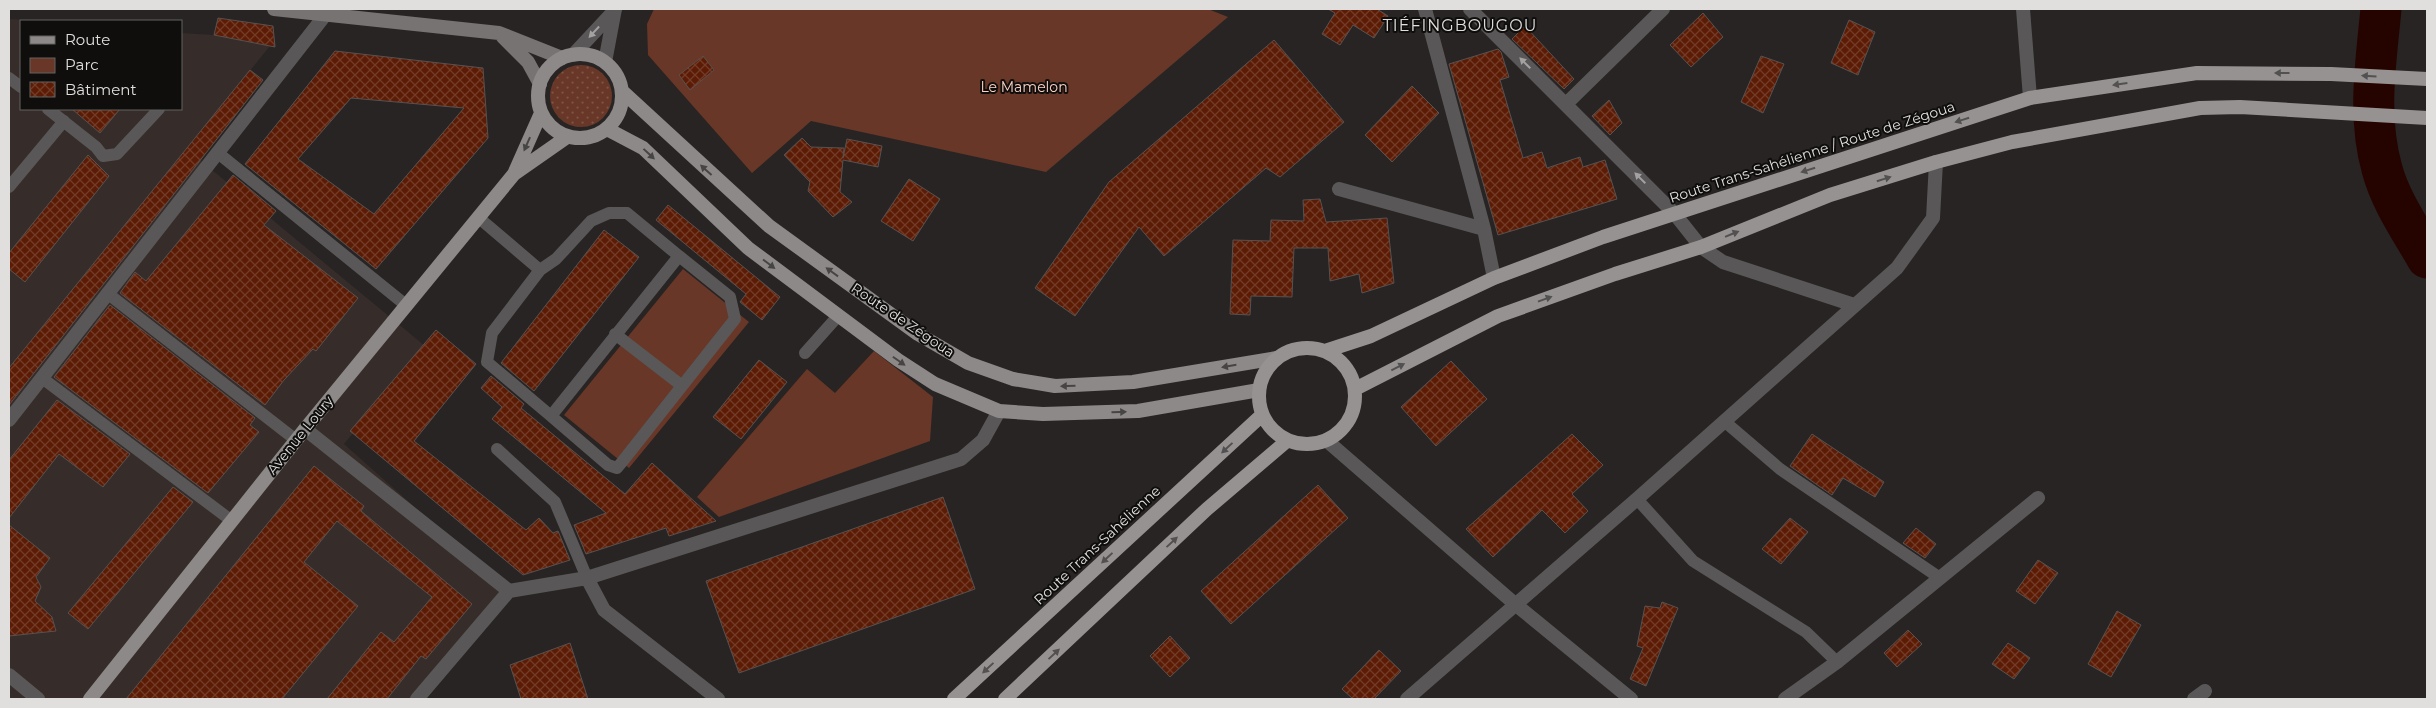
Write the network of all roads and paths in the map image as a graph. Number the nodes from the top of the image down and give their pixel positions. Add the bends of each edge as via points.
1 (274, 9) edge
2 (615, 9) edge
3 (1425, 9) edge
4 (1470, 9) edge
5 (1663, 9) edge
6 (2023, 9) edge
7 (341, 13) edge
8 (326, 14) junction
9 (499, 33) junction
10 (568, 56) junction
11 (605, 62) junction
12 (9, 78) edge
13 (2427, 79) edge
14 (540, 84) junction
15 (20, 86) edge
16 (623, 92) junction
17 (2030, 98) junction
18 (1566, 104) junction
19 (49, 110) edge
20 (158, 110) edge
21 (541, 113) junction
22 (2427, 118) edge
23 (64, 121) junction
24 (608, 129) junction
25 (567, 137) junction
26 (218, 153) junction
27 (1936, 162) junction
28 (514, 174) junction
29 (9, 187) edge
30 (1339, 189) dead end
31 (1674, 213) junction
32 (478, 218) junction
33 (1484, 229) junction
34 (1701, 247) junction
35 (679, 256) junction
36 (540, 270) junction
37 (1494, 278) junction
38 (107, 294) junction
39 (1854, 305) junction
40 (407, 306) junction
41 (838, 316) junction
42 (615, 334) junction
43 (1325, 351) junction
44 (805, 353) dead end
45 (1277, 358) junction
46 (42, 378) junction
47 (681, 385) junction
48 (1354, 389) junction
49 (1259, 390) junction
50 (1000, 411) junction
51 (1262, 415) junction
52 (551, 416) junction
53 (9, 420) edge
54 (1724, 421) junction
55 (301, 434) junction
56 (1288, 440) junction
57 (1326, 440) junction
58 (497, 449) dead end
59 (2038, 498) dead end
60 (1637, 499) junction
61 (232, 521) junction
62 (587, 578) junction
63 (1940, 578) junction
64 (509, 591) junction
65 (1515, 604) junction
66 (1837, 662) junction
67 (9, 675) edge
68 (38, 699) edge
69 (90, 699) edge
70 (417, 699) edge
71 (718, 699) edge
72 (954, 699) edge
73 (1005, 699) edge
74 (1407, 699) edge
75 (1631, 699) edge
76 (1785, 699) edge

1 - 8 main road
2 -> 10 street
2 - 11 street
3 - 33 street
18 -> 4 street
5 - 18 street
6 - 17 street
7 - 8 main road
7 - 9 main road
8 - 26 street
9 - 10 main road
9 - 14 main road via 528,62
10 - 11 main road via 585,54
10 - 14 main road via 549,69
11 - 16 main road via 614,70
12 - 15 lane
13 -> 17 highway, Route Trans-Sahélienne / Route de Zégoua via 2197,73
14 - 21 main road via 538,103
16 - 24 main road via 620,112
45 -> 16 main road, Route de Zégoua via 1133,382 1063,386 1013,379 968,363 918,334 769,226
17 -> 31 highway, Route Trans-Sahélienne / Route de Zégoua
31 -> 18 street
19 - 23 lane
20 - 23 lane via 117,154 102,156 96,147
21 - 25 main road via 556,131
21 -> 28 main road
22 - 27 highway via 2240,107 2200,108 2040,136
23 - 29 lane
24 - 25 main road via 592,137
24 -> 41 main road via 643,148 748,248
25 - 28 main road
26 - 38 street
26 - 40 lane
34 -> 27 highway via 1830,196
27 - 39 street via 1933,218 1897,268
28 - 32 main road, Avenue Loury
30 - 33 street
31 - 34 street
31 - 37 highway, Route Trans-Sahélienne / Route de Zégoua
32 - 36 lane
32 - 40 main road, Avenue Loury
33 - 37 street
34 - 39 street via 1723,262
48 -> 34 highway via 1498,316
35 - 36 lane via 627,213 609,213 591,221 556,259
35 - 42 lane
35 - 47 lane via 730,297 734,319
36 - 52 lane via 492,333 487,362
37 - 43 highway, Route Trans-Sahélienne / Route de Zégoua via 1371,336
38 - 46 street
38 - 55 lane
39 - 54 street
40 - 55 main road, Avenue Loury
41 - 44 lane
41 -> 50 main road via 935,384
42 - 47 lane
42 - 52 lane
43 - 45 highway via 1300,348
43 - 48 highway via 1345,366
45 - 49 highway via 1262,378
46 - 53 street
46 - 61 lane
47 - 52 lane via 617,468 608,465
48 - 57 highway via 1355,402 1346,424
50 -> 49 main road via 1043,414 1138,411
49 - 51 highway
50 - 62 street via 983,440 961,459
51 - 56 highway via 1268,426
51 -> 72 highway, Route Trans-Sahélienne
54 - 60 street
54 - 63 lane via 1780,469
55 - 61 main road, Avenue Loury
55 - 64 street
56 - 57 highway via 1301,444
73 -> 56 highway via 1207,509
57 - 65 street
58 - 62 lane via 556,502
59 - 63 street
60 - 65 street
60 - 66 lane via 1693,561 1806,632
61 - 69 main road, Avenue Loury
62 - 64 street
62 - 71 street via 604,610
63 - 66 street
64 - 70 street
65 - 74 street
65 - 75 street
66 - 76 street
67 - 68 street

